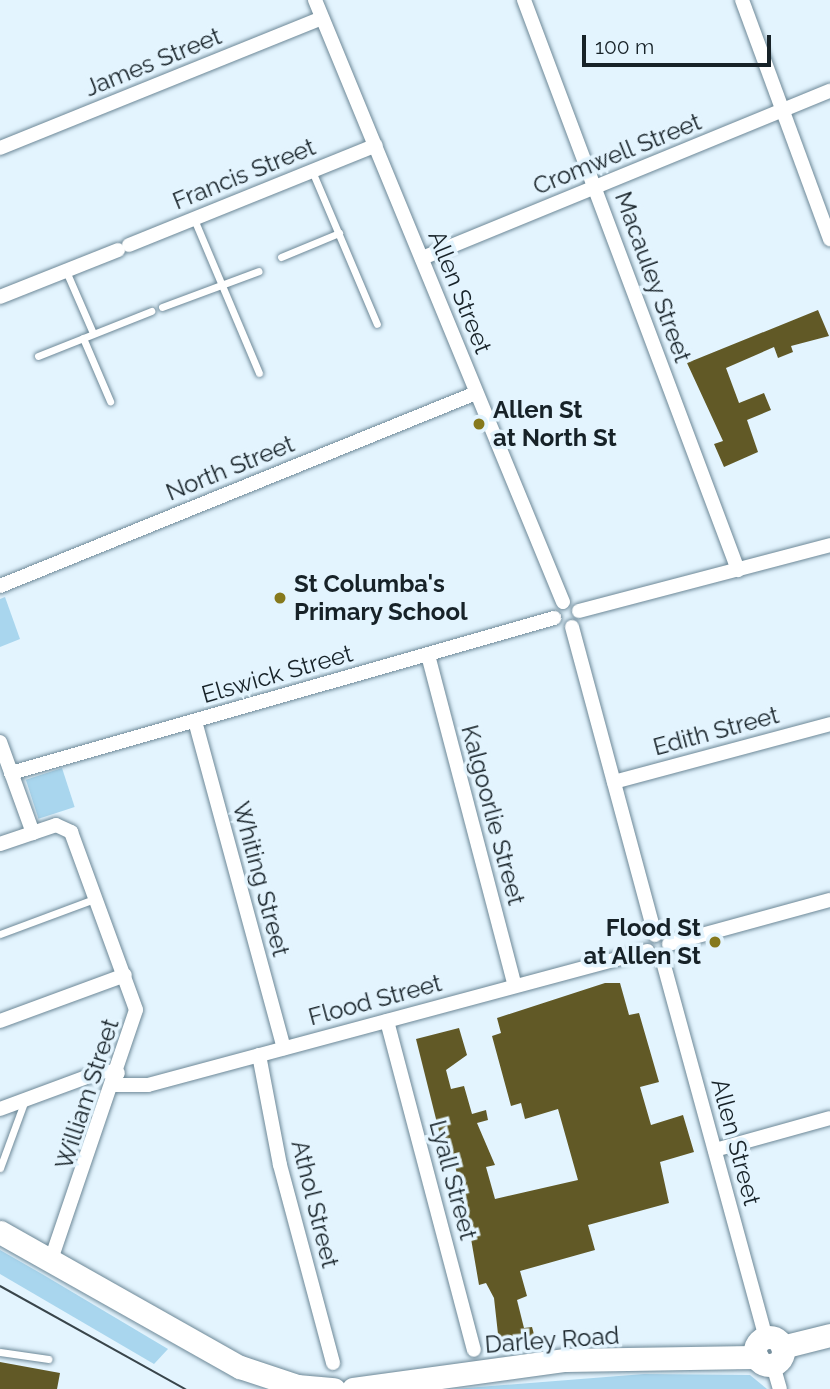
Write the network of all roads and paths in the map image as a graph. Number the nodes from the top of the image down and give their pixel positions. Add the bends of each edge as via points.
1 (315, 0) edge
2 (524, 0) edge
3 (742, 0) edge
4 (322, 18) junction
5 (830, 91) edge
6 (783, 111) junction
7 (376, 145) junction
8 (0, 148) edge
9 (312, 171) junction
10 (596, 187) junction
11 (194, 219) junction
12 (339, 233) junction
13 (830, 239) edge
14 (281, 257) dead end
15 (422, 258) junction
16 (66, 271) junction
17 (259, 271) dead end
18 (221, 285) junction
19 (0, 298) edge
20 (162, 307) dead end
21 (151, 311) dead end
22 (377, 324) dead end
23 (93, 333) junction
24 (83, 338) junction
25 (38, 356) dead end
26 (259, 373) dead end
27 (477, 393) junction
28 (110, 401) dead end
29 (830, 545) edge
30 (738, 570) junction
31 (0, 586) edge
32 (563, 602) junction
33 (579, 611) junction
34 (554, 618) junction
35 (572, 627) junction
36 (428, 655) junction
37 (195, 721) junction
38 (830, 723) edge
39 (2, 752) edge
40 (12, 773) junction
41 (614, 782) junction
42 (33, 832) junction
43 (0, 845) edge
44 (97, 898) junction
45 (830, 900) edge
46 (0, 934) edge
47 (655, 935) junction
48 (669, 944) junction
49 (647, 951) junction
50 (662, 958) junction
51 (125, 975) junction
52 (515, 986) junction
53 (0, 1021) edge
54 (387, 1021) junction
55 (284, 1048) junction
56 (259, 1055) junction
57 (116, 1079) junction
58 (25, 1099) junction
59 (0, 1109) edge
60 (830, 1118) edge
61 (715, 1150) junction
62 (1, 1168) edge
63 (0, 1232) edge
64 (50, 1262) junction
65 (830, 1335) edge
66 (474, 1350) dead end
67 (769, 1351) junction
68 (0, 1352) edge
69 (48, 1359) dead end
70 (333, 1363) dead end
71 (334, 1389) edge
72 (352, 1389) edge
73 (780, 1389) edge

1 - 4 street, Allen Street
2 - 10 street, Macauley Street
3 - 6 street
4 - 7 street, Allen Street
4 - 8 street, James Street
5 - 6 street, Cromwell Street
6 - 10 street, Cromwell Street
6 - 13 street
7 - 9 street, Francis Street
7 - 15 street, Allen Street
9 - 11 street, Francis Street
9 - 12 lane
10 - 15 street, Cromwell Street
10 - 30 street, Macauley Street
11 - 16 street, Francis Street
11 - 18 lane
12 - 14 lane
12 - 22 lane
15 - 27 street, Allen Street
16 - 19 street, Francis Street
16 - 23 lane
17 - 18 lane
18 - 20 lane
18 - 26 lane
21 - 23 lane
23 - 24 lane
24 - 25 lane
24 - 28 lane
27 - 31 street, North Street
27 - 32 street, Allen Street
29 - 30 street
30 - 33 street
32 - 33 street
32 - 34 street
33 - 35 street
34 - 35 street
34 - 36 street, Elswick Street
35 - 41 street
36 - 37 street, Elswick Street
36 - 52 street, Kalgoorlie Street
37 - 40 street, Elswick Street
37 - 55 street, Whiting Street
38 - 41 street, Edith Street
39 - 40 street
40 - 42 street
41 - 47 street
42 - 43 street
42 - 44 street, William Street via 61,825 74,837
44 - 46 lane
44 - 51 street, William Street
45 - 48 street
47 - 48 street
47 - 49 street
48 - 50 street
49 - 50 street
49 - 52 street, Flood Street
50 - 61 street, Allen Street
51 - 53 street
51 - 57 street, William Street via 136,1016
52 - 54 street, Flood Street
54 - 55 street, Flood Street
54 - 66 street, Lyall Street
55 - 56 street, Flood Street
56 - 57 street, Flood Street via 148,1085
56 - 70 street, Athol Street via 281,1166
57 - 58 street, Flood Street via 103,1071
57 - 64 street, William Street
58 - 59 street, Flood Street
58 - 62 lane
60 - 61 street
61 - 67 street, Allen Street
63 - 64 main road
64 - 71 main road via 240,1367 297,1386
65 - 67 main road, Darley Road
67 - 72 main road, Darley Road via 565,1360
67 - 73 street, Allen Street
68 - 69 lane

